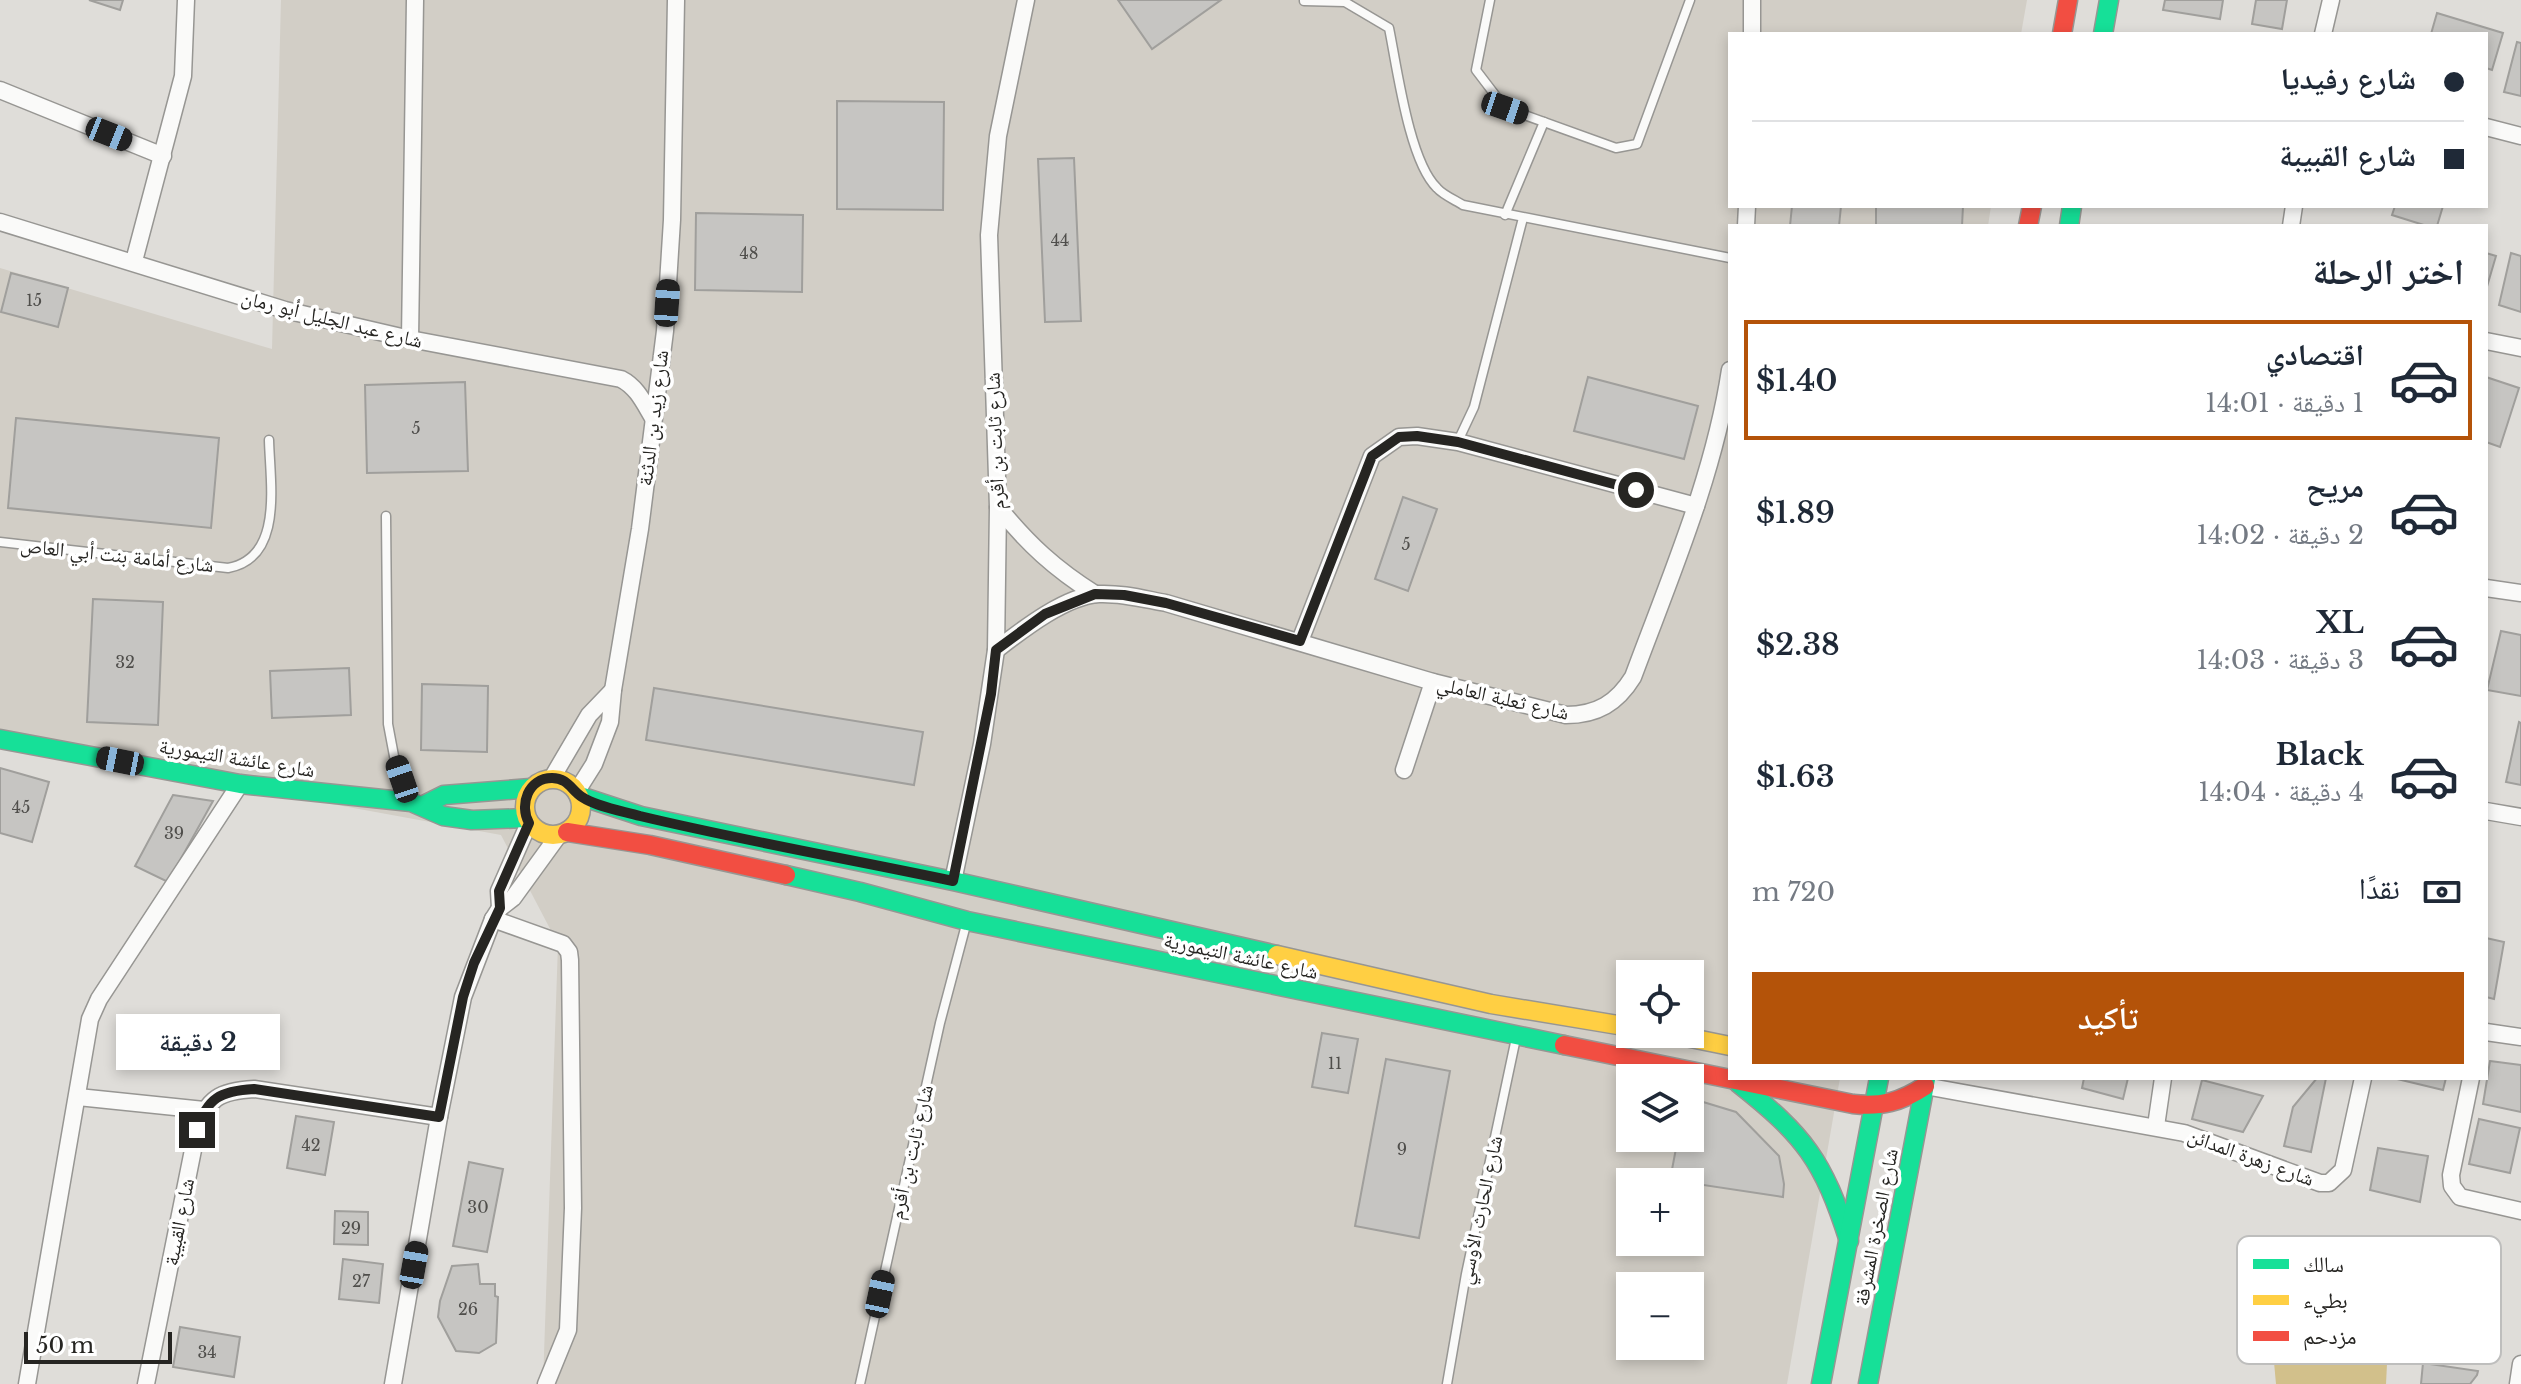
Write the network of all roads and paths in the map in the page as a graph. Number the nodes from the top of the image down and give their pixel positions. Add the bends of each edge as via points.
1 (186, 0) edge
2 (415, 0) edge
3 (676, 0) edge
4 (1026, 0) edge
5 (1490, 0) edge
6 (1690, 0) edge
7 (1752, 0) edge
8 (2068, 0) edge
9 (2109, 0) edge
10 (2331, 0) edge
11 (1304, 1) edge
12 (1752, 32) edge
13 (2062, 32) edge
14 (2103, 32) edge
15 (2323, 32) edge
16 (0, 90) edge
17 (1544, 122) junction
18 (2488, 128) edge
19 (2521, 136) edge
20 (163, 156) junction
21 (1505, 215) junction
22 (1523, 218) junction
23 (0, 222) edge
24 (1728, 258) edge
25 (134, 261) junction
26 (410, 339) junction
27 (2488, 341) edge
28 (2521, 348) edge
29 (1728, 384) edge
30 (653, 418) junction
31 (269, 440) dead end
32 (1458, 442) junction
33 (1696, 506) junction
34 (998, 507) junction
35 (386, 516) dead end
36 (0, 542) edge
37 (2488, 588) edge
38 (2521, 593) edge
39 (1095, 594) junction
40 (1300, 641) junction
41 (996, 650) junction
42 (1433, 682) junction
43 (613, 690) junction
44 (0, 739) edge
45 (1404, 770) dead end
46 (552, 778) junction
47 (240, 784) junction
48 (531, 788) junction
49 (579, 794) junction
50 (416, 804) junction
51 (2488, 811) edge
52 (2521, 817) edge
53 (528, 821) junction
54 (563, 834) junction
55 (953, 881) junction
56 (496, 913) junction
57 (967, 921) junction
58 (1616, 1025) edge
59 (1728, 1029) edge
60 (2488, 1032) edge
61 (1704, 1033) edge
62 (1516, 1037) junction
63 (2521, 1037) edge
64 (1704, 1041) edge
65 (1728, 1046) edge
66 (1728, 1079) edge
67 (1734, 1080) joint
68 (1879, 1080) edge
69 (1882, 1080) edge
70 (2163, 1080) edge
71 (2363, 1080) edge
72 (2471, 1080) edge
73 (1926, 1082) edge
74 (78, 1097) junction
75 (1906, 1098) junction
76 (1874, 1108) junction
77 (204, 1110) junction
78 (439, 1117) junction
79 (1919, 1117) junction
80 (2156, 1126) junction
81 (2521, 1211) edge
82 (1849, 1243) junction
83 (2521, 1364) edge
84 (27, 1384) edge
85 (146, 1384) edge
86 (393, 1384) edge
87 (546, 1384) edge
88 (860, 1384) edge
89 (1447, 1384) edge
90 (1821, 1384) edge
91 (1868, 1384) edge
92 (2518, 1384) edge

1 - 20 street via 183,76
2 - 26 street
3 - 30 street, شارع زيد بن الدثنة via 672,220
4 - 34 street, شارع ثابت بن أقرم via 998,136 989,235
5 - 17 lane via 1476,70 1505,108
6 - 17 lane via 1637,144 1616,148
7 - 12 street
8 - 13 street
9 - 14 street
10 - 15 street
11 - 21 lane via 1345,2 1389,28 1422,166 1437,188 1463,205
16 - 20 street
17 - 21 lane
18 - 19 street
20 - 25 street
21 - 22 lane
22 - 24 lane
22 - 32 lane via 1474,407
23 - 25 street, شارع عبد الجليل أبو رمان
25 - 26 street, شارع عبد الجليل أبو رمان via 285,310
26 - 30 street, شارع عبد الجليل أبو رمان via 621,379 637,392
27 - 28 street
29 - 33 street, شارع ثعلبة العاملي
30 - 43 street, شارع زيد بن الدثنة
31 - 36 lane, شارع أمامة بنت أبي العاص via 270,521 263,544 244,565 228,568
32 - 33 street
32 - 40 street via 1399,437 1372,456
33 - 42 street, شارع ثعلبة العاملي via 1633,677 1607,705 1586,715 1566,715
34 - 39 street, شارع ثعلبة العاملي via 1026,542
34 - 41 street, شارع ثابت بن أقرم
35 - 50 lane via 388,724 394,756
37 - 38 street
39 - 40 street, شارع ثعلبة العاملي via 1166,603
39 - 41 street, شارع ثعلبة العاملي via 1045,614
40 - 42 street, شارع ثعلبة العاملي
41 - 55 street, شارع ثابت بن أقرم
42 - 45 street
43 - 46 street via 589,715
43 - 49 street, شارع زيد بن الدثنة via 610,722
44 - 47 street, شارع عائشة التيمورية
46 - 48 street
46 - 49 street via 566,781
47 - 50 street, شارع عائشة التيمورية
47 - 74 street via 93,1010
48 - 50 street, شارع عائشة التيمورية via 444,795
48 - 53 street via 526,797
49 - 54 street via 582,810 577,823
49 - 55 street, شارع عائشة التيمورية via 641,816
50 - 53 street, شارع عائشة التيمورية via 443,816
51 - 52 street
53 - 54 street via 547,835
53 - 56 street via 499,891
54 - 56 street
54 - 57 street, شارع عائشة التيمورية via 665,849
55 - 58 street, شارع عائشة التيمورية via 1491,1004
56 - 78 street via 463,997
56 - 87 street via 563,944 570,960 573,1208 568,1330
57 - 62 street, شارع عائشة التيمورية
57 - 88 lane, شارع ثابت بن أقرم
59 - 61 street
60 - 63 street
62 - 66 street, شارع عائشة التيمورية
62 - 89 lane, شارع الحارث الأوسي
64 - 65 street
67 - 76 street, شارع عائشة التيمورية
67 - 82 street via 1778,1114 1814,1154
68 - 76 street, شارع الصخرة المشرفة
69 - 75 street
70 - 80 street
71 - 80 street, شارع زهرة المدائن via 2343,1170 2329,1183
72 - 81 street via 2452,1186 2460,1197
73 - 75 street, شارع عائشة التيمورية
73 - 79 street, شارع الصخرة المشرفة
73 - 80 street, شارع زهرة المدائن
74 - 77 street
74 - 84 street
75 - 76 street, شارع عائشة التيمورية
75 - 79 street
76 - 82 street, شارع الصخرة المشرفة
77 - 78 street via 220,1097 254,1089
77 - 85 street, شارع القبيبة
78 - 86 street
79 - 91 street, شارع الصخرة المشرفة
82 - 90 street, شارع الصخرة المشرفة
83 - 92 street

